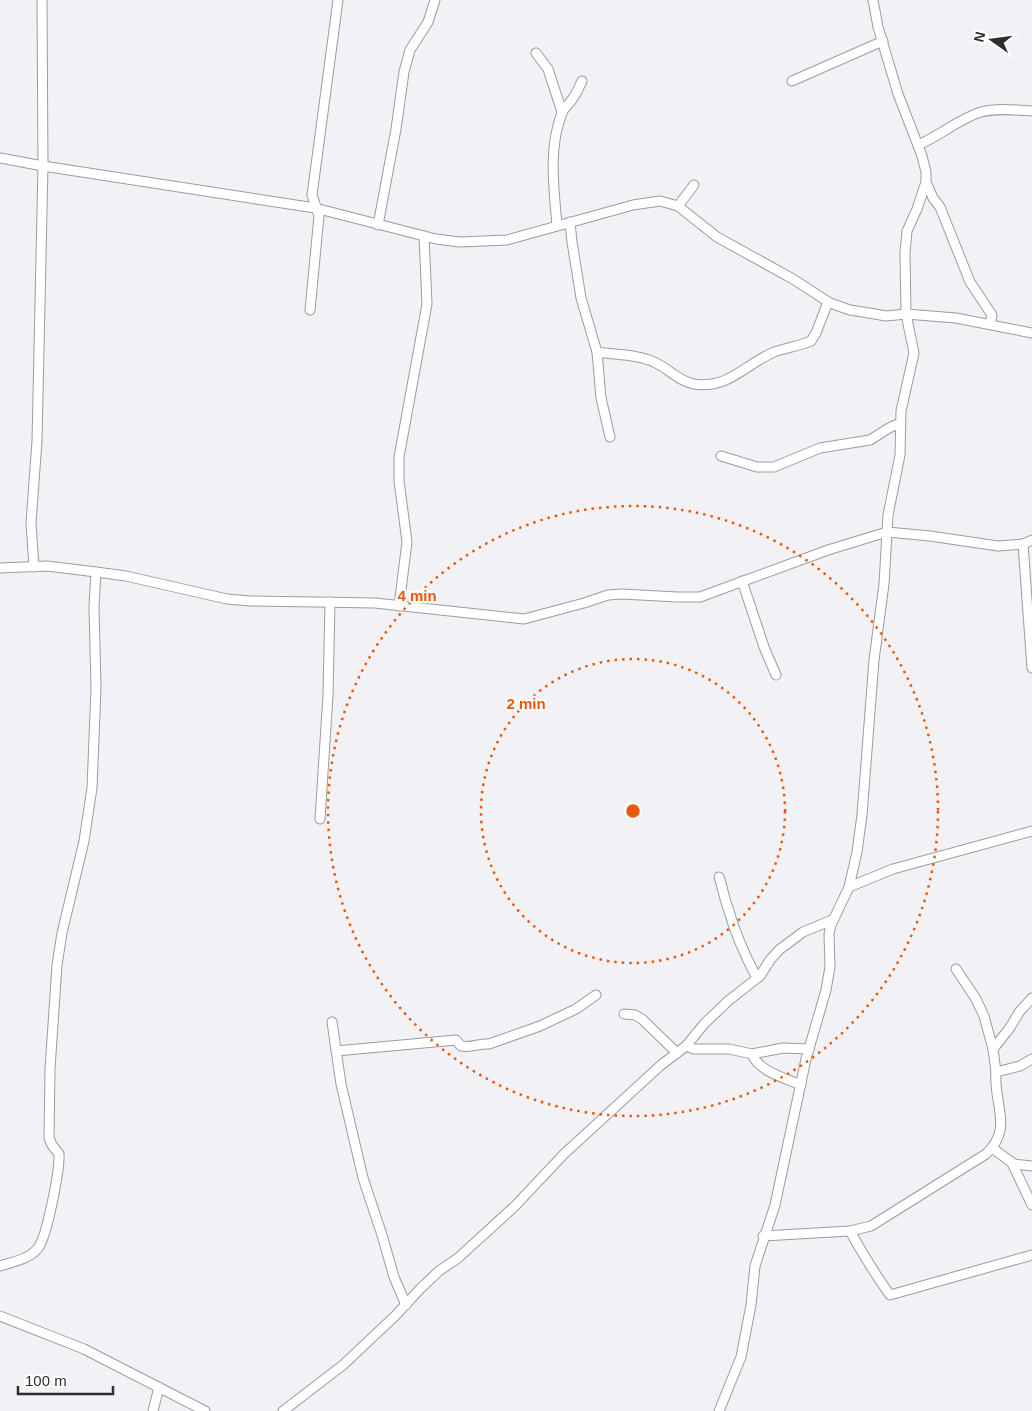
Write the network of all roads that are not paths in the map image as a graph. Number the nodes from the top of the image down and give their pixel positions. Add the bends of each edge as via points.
1 (42, 0) edge
2 (338, 0) edge
3 (435, 0) edge
4 (873, 0) edge
5 (883, 41) junction
6 (536, 53) dead end
7 (582, 81) dead end
8 (792, 81) dead end
9 (1032, 111) edge
10 (562, 112) junction
11 (918, 145) junction
12 (0, 158) edge
13 (43, 166) junction
14 (926, 182) junction
15 (694, 185) dead end
16 (678, 206) junction
17 (315, 208) junction
18 (570, 222) junction
19 (378, 225) junction
20 (557, 225) junction
21 (424, 236) junction
22 (828, 302) junction
23 (310, 310) dead end
24 (906, 314) junction
25 (990, 324) junction
26 (1032, 333) edge
27 (597, 352) junction
28 (900, 424) junction
29 (610, 437) dead end
30 (722, 456) dead end
31 (887, 532) junction
32 (1032, 540) edge
33 (1023, 544) junction
34 (34, 567) junction
35 (0, 568) edge
36 (96, 572) junction
37 (742, 581) junction
38 (330, 602) junction
39 (399, 606) junction
40 (1032, 668) edge
41 (776, 675) dead end
42 (320, 819) dead end
43 (1032, 831) edge
44 (719, 877) dead end
45 (849, 887) junction
46 (832, 920) junction
47 (956, 970) dead end
48 (758, 978) junction
49 (596, 995) dead end
50 (1032, 998) edge
51 (624, 1014) dead end
52 (332, 1022) dead end
53 (686, 1046) junction
54 (809, 1049) junction
55 (993, 1049) junction
56 (336, 1051) junction
57 (677, 1053) junction
58 (752, 1054) junction
59 (1032, 1059) edge
60 (996, 1072) junction
61 (801, 1085) junction
62 (992, 1148) junction
63 (1012, 1163) junction
64 (1032, 1166) edge
65 (1032, 1206) edge
66 (850, 1231) junction
67 (763, 1236) junction
68 (1032, 1255) edge
69 (0, 1266) edge
70 (406, 1305) junction
71 (0, 1316) edge
72 (159, 1387) junction
73 (153, 1411) edge
74 (205, 1411) edge
75 (283, 1411) edge
76 (719, 1411) edge

1 - 13 street
2 - 17 street via 312,195
3 - 19 street via 428,22 410,50 404,72
4 - 5 street
5 - 8 street
5 - 11 street via 898,94
6 - 10 street via 548,69
7 - 10 street
9 - 11 street via 999,109 979,113
10 - 20 street via 554,156
11 - 14 street
12 - 13 street
13 - 17 street
13 - 34 street via 37,441 31,523
14 - 24 street via 907,231
14 - 25 street via 940,207 970,282 992,315
15 - 16 street
16 - 18 street via 654,201
16 - 22 street via 717,237
17 - 19 street
17 - 23 street via 319,216
18 - 20 street
18 - 27 street via 583,310
19 - 21 street
20 - 21 street via 499,241 460,242
21 - 39 street via 427,304 399,457 407,542
22 - 24 street via 878,315
22 - 27 street via 811,342 765,356 719,384 693,384 650,360
24 - 25 street
24 - 28 street via 914,353
25 - 26 street
27 - 29 street via 601,398
28 - 30 street via 870,440 820,448 774,467 758,467
28 - 31 street via 900,455
31 - 33 street via 988,545
31 - 37 street
31 - 45 street via 862,815
32 - 33 street
33 - 40 street
34 - 35 street
34 - 36 street via 54,566
36 - 38 street via 227,599 270,603
36 - 69 street via 92,788 84,841 62,933 52,1035 49,1132 50,1142 59,1154 57,1172 42,1242 33,1253
37 - 39 street via 700,597 608,595 524,619
37 - 41 street
38 - 39 street
38 - 42 street
43 - 45 street via 893,869
44 - 48 street via 744,954
45 - 46 street
46 - 48 street via 790,941 774,955
46 - 54 street via 826,990
47 - 55 street via 984,1016
48 - 53 street via 728,1001
49 - 56 street via 576,1009 540,1026 471,1048 461,1046 456,1040
50 - 55 street
51 - 57 street via 642,1019
52 - 56 street
53 - 57 street
53 - 58 street via 694,1050 729,1049
54 - 58 street via 783,1048
54 - 61 street
55 - 60 street
56 - 70 street via 363,1178
57 - 70 street via 564,1154 515,1206 439,1271
58 - 61 street via 767,1070
59 - 60 street via 1020,1066
60 - 62 street via 1001,1128
61 - 67 street via 774,1205
62 - 63 street
62 - 66 street via 871,1226
63 - 64 street
63 - 65 street
66 - 67 street
66 - 68 street via 890,1295
67 - 76 street via 755,1266 741,1357
70 - 75 street via 342,1365
71 - 72 street via 84,1349
72 - 73 street
72 - 74 street

